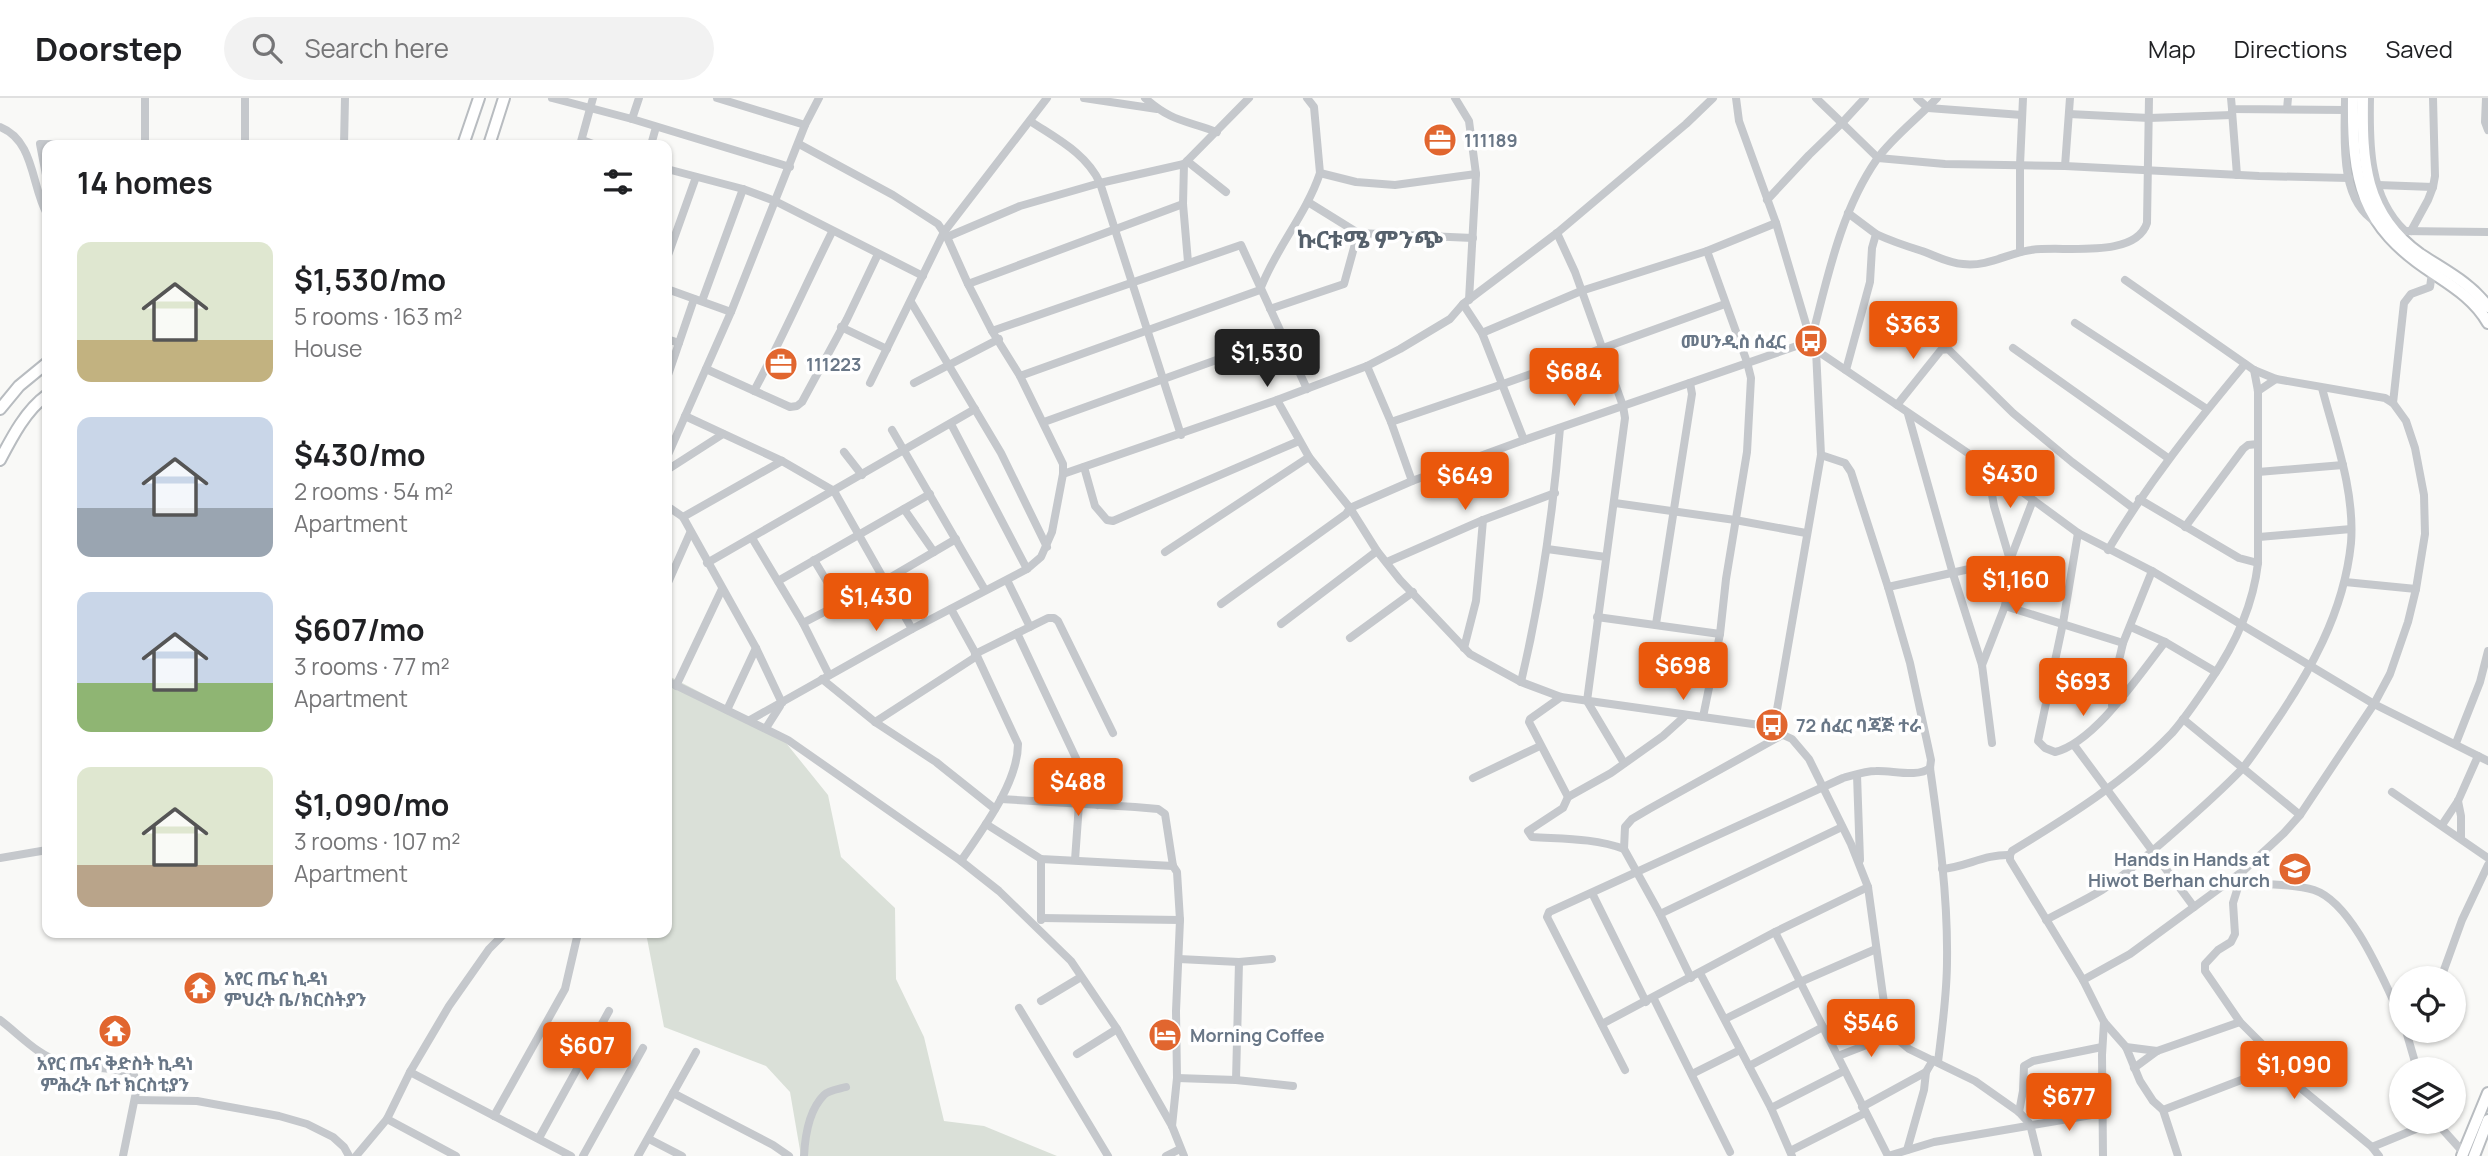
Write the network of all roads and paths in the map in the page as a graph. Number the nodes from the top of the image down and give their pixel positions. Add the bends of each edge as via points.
1 (145, 98) edge
2 (245, 98) edge
3 (345, 98) edge
4 (479, 98) edge
5 (504, 98) edge
6 (552, 98) edge
7 (593, 98) edge
8 (639, 98) edge
9 (717, 98) edge
10 (819, 98) edge
11 (1046, 98) edge
12 (1084, 98) edge
13 (1144, 98) edge
14 (1248, 98) edge
15 (1455, 98) edge
16 (1713, 98) edge
17 (1737, 98) edge
18 (1816, 98) edge
19 (1865, 98) edge
20 (1917, 98) edge
21 (1937, 98) edge
22 (2023, 98) edge
23 (2070, 98) edge
24 (2149, 98) edge
25 (2231, 98) edge
26 (2287, 98) edge
27 (2345, 98) edge
28 (2354, 98) edge
29 (2363, 98) edge
30 (2370, 98) edge
31 (2433, 98) edge
32 (2486, 98) edge
33 (1311, 99) edge
34 (747, 103) edge
35 (1928, 108) junction
36 (590, 109) junction
37 (1157, 109) junction
38 (2287, 109) junction
39 (2345, 110) junction
40 (2232, 112) junction
41 (2069, 114) junction
42 (2022, 115) junction
43 (2148, 118) junction
44 (632, 119) junction
45 (1030, 121) junction
46 (1842, 122) junction
47 (805, 125) junction
48 (0, 127) edge
49 (656, 127) junction
50 (2488, 130) edge
51 (1217, 132) junction
52 (145, 140) edge
53 (245, 140) edge
54 (344, 140) edge
55 (465, 140) edge
56 (491, 140) edge
57 (582, 140) edge
58 (652, 140) edge
59 (799, 144) junction
60 (1878, 158) junction
61 (1186, 162) junction
62 (2020, 165) junction
63 (2065, 166) junction
64 (789, 167) junction
65 (672, 170) edge
66 (2147, 170) junction
67 (1320, 173) junction
68 (1476, 174) junction
69 (2237, 175) junction
70 (696, 177) junction
71 (2349, 178) junction
72 (1100, 183) junction
73 (2378, 185) junction
74 (2433, 187) junction
75 (743, 189) junction
76 (1226, 192) dead end
77 (42, 200) edge
78 (775, 201) junction
79 (1768, 201) junction
80 (1308, 202) junction
81 (1183, 204) junction
82 (1848, 213) junction
83 (2376, 222) junction
84 (1776, 223) junction
85 (1114, 230) junction
86 (2403, 231) junction
87 (832, 232) junction
88 (2488, 232) edge
89 (1358, 233) junction
90 (1557, 233) junction
91 (672, 234) edge
92 (1876, 234) junction
93 (945, 235) junction
94 (1473, 239) junction
95 (1707, 251) junction
96 (2020, 252) junction
97 (878, 254) junction
98 (1188, 262) junction
99 (2432, 273) junction
100 (923, 276) junction
101 (2125, 280) dead end
102 (1130, 282) junction
103 (968, 284) junction
104 (1260, 290) junction
105 (672, 291) edge
106 (1581, 291) junction
107 (698, 300) junction
108 (911, 302) junction
109 (1466, 302) junction
110 (1725, 304) junction
111 (2488, 307) edge
112 (1270, 309) junction
113 (731, 312) junction
114 (2076, 323) dead end
115 (2488, 323) edge
116 (841, 327) junction
117 (992, 331) junction
118 (1147, 331) junction
119 (1482, 333) junction
120 (1283, 337) junction
121 (999, 339) junction
122 (672, 341) edge
123 (1811, 341) junction
124 (679, 343) junction
125 (1602, 348) junction
126 (2013, 348) dead end
127 (887, 349) junction
128 (1816, 350) junction
129 (1747, 362) junction
130 (672, 363) edge
131 (2245, 364) junction
132 (950, 366) junction
133 (1367, 366) junction
134 (42, 367) edge
135 (706, 369) junction
136 (1846, 370) junction
137 (2254, 370) junction
138 (1020, 376) junction
139 (2276, 379) junction
140 (1164, 380) junction
141 (870, 383) dead end
142 (914, 383) dead end
143 (1690, 383) junction
144 (1503, 384) junction
145 (1307, 388) junction
146 (2322, 388) junction
147 (754, 391) junction
148 (2258, 391) junction
149 (42, 399) edge
150 (1277, 400) junction
151 (2393, 403) junction
152 (1897, 405) junction
153 (1623, 406) junction
154 (0, 409) edge
155 (975, 410) junction
156 (2207, 410) junction
157 (1908, 414) junction
158 (685, 416) junction
159 (1044, 422) junction
160 (1391, 422) junction
161 (951, 424) junction
162 (1560, 428) junction
163 (892, 430) dead end
164 (723, 434) junction
165 (1181, 435) junction
166 (672, 438) edge
167 (1524, 440) junction
168 (1299, 441) junction
169 (2258, 444) junction
170 (905, 450) junction
171 (844, 452) dead end
172 (1821, 455) junction
173 (1309, 457) junction
174 (2168, 458) junction
175 (0, 460) edge
176 (782, 461) junction
177 (2343, 465) junction
178 (1987, 466) junction
179 (672, 467) edge
180 (1084, 467) junction
181 (2258, 472) junction
182 (1063, 474) junction
183 (862, 475) junction
184 (1412, 481) junction
185 (834, 491) junction
186 (1555, 493) junction
187 (930, 494) junction
188 (2139, 499) junction
189 (2034, 500) junction
190 (1615, 503) junction
191 (1350, 508) junction
192 (2133, 508) junction
193 (672, 509) edge
194 (904, 509) junction
195 (1674, 511) junction
196 (683, 517) junction
197 (1483, 520) junction
198 (1735, 520) junction
199 (2185, 527) junction
200 (2351, 530) junction
201 (690, 533) junction
202 (1806, 533) junction
203 (2078, 533) junction
204 (858, 535) junction
205 (2259, 537) junction
206 (752, 538) junction
207 (956, 539) junction
208 (1046, 547) junction
209 (1547, 549) junction
210 (2108, 550) junction
211 (1377, 551) junction
212 (934, 552) junction
213 (1165, 552) dead end
214 (1606, 557) junction
215 (814, 560) junction
216 (2010, 560) junction
217 (1387, 562) junction
218 (707, 563) junction
219 (2258, 563) junction
220 (1027, 569) junction
221 (2152, 571) junction
222 (672, 574) edge
223 (1953, 574) junction
224 (886, 580) junction
225 (1007, 580) junction
226 (778, 581) junction
227 (2345, 582) junction
228 (1888, 587) junction
229 (722, 589) junction
230 (2416, 589) junction
231 (985, 590) junction
232 (1413, 592) junction
233 (840, 604) junction
234 (1221, 604) dead end
235 (2004, 606) junction
236 (951, 609) junction
237 (1597, 617) junction
238 (803, 623) junction
239 (2063, 623) junction
240 (1281, 624) dead end
241 (1656, 624) junction
242 (2242, 626) junction
243 (1030, 627) junction
244 (2131, 627) junction
245 (912, 629) junction
246 (1017, 633) junction
247 (1720, 634) junction
248 (1350, 638) dead end
249 (2165, 642) junction
250 (2123, 643) junction
251 (756, 648) junction
252 (1464, 648) junction
253 (2488, 651) edge
254 (976, 655) junction
255 (1982, 664) junction
256 (2311, 668) junction
257 (2216, 672) junction
258 (826, 677) junction
259 (1521, 682) junction
260 (672, 684) edge
261 (676, 686) junction
262 (1561, 698) junction
263 (1587, 701) junction
264 (782, 703) junction
265 (2374, 704) junction
266 (2112, 707) junction
267 (727, 710) junction
268 (1684, 717) junction
269 (1703, 718) junction
270 (2183, 719) junction
271 (750, 720) junction
272 (875, 722) junction
273 (1774, 727) junction
274 (766, 728) junction
275 (1113, 733) dead end
276 (1784, 734) junction
277 (1992, 743) dead end
278 (2456, 743) junction
279 (2074, 745) junction
280 (1540, 746) junction
281 (2478, 756) junction
282 (2488, 761) edge
283 (1624, 764) junction
284 (2244, 767) junction
285 (1930, 768) junction
286 (1857, 775) junction
287 (1473, 778) dead end
288 (1823, 788) junction
289 (2107, 788) junction
290 (2392, 792) dead end
291 (1568, 797) junction
292 (1001, 799) junction
293 (2458, 802) junction
294 (1080, 804) junction
295 (1098, 805) junction
296 (995, 810) junction
297 (2300, 815) junction
298 (986, 824) junction
299 (2442, 825) junction
300 (1842, 827) junction
301 (2461, 838) junction
302 (1624, 849) junction
303 (2153, 850) junction
304 (42, 851) edge
305 (2010, 855) junction
306 (0, 858) edge
307 (2488, 858) edge
308 (1041, 859) junction
309 (1075, 860) junction
310 (961, 861) junction
311 (2488, 865) edge
312 (1173, 866) junction
313 (1860, 866) junction
314 (1942, 869) junction
315 (2242, 871) junction
316 (1637, 872) junction
317 (2239, 882) junction
318 (1868, 887) junction
319 (1592, 893) junction
320 (2194, 907) junction
321 (1660, 914) junction
322 (1041, 918) junction
323 (1180, 920) junction
324 (2046, 920) junction
325 (1040, 930) junction
326 (1775, 932) junction
327 (500, 938) edge
328 (577, 938) edge
329 (1876, 949) junction
330 (1179, 959) junction
331 (1272, 959) dead end
332 (1239, 962) junction
333 (2445, 966) edge
334 (1700, 973) junction
335 (1081, 976) junction
336 (1691, 978) junction
337 (2083, 980) junction
338 (1800, 982) junction
339 (2389, 992) edge
340 (1650, 1000) junction
341 (1041, 1001) dead end
342 (1018, 1008) dead end
343 (609, 1011) dead end
344 (1725, 1019) junction
345 (0, 1020) edge
346 (2104, 1021) junction
347 (2240, 1022) junction
348 (1602, 1024) junction
349 (1823, 1027) junction
350 (1117, 1029) junction
351 (1892, 1035) junction
352 (2102, 1047) junction
353 (2126, 1047) junction
354 (643, 1048) dead end
355 (1740, 1050) junction
356 (2157, 1051) junction
357 (696, 1052) dead end
358 (1077, 1054) dead end
359 (1838, 1056) junction
360 (1935, 1061) junction
361 (2281, 1063) junction
362 (1749, 1066) junction
363 (2134, 1068) junction
364 (1625, 1070) dead end
365 (1844, 1071) junction
366 (410, 1072) junction
367 (1926, 1072) junction
368 (1692, 1074) junction
369 (2249, 1077) junction
370 (1177, 1079) junction
371 (1236, 1080) junction
372 (1293, 1086) dead end
373 (2298, 1086) junction
374 (846, 1087) dead end
375 (673, 1093) junction
376 (135, 1100) junction
377 (2487, 1100) edge
378 (1771, 1108) junction
379 (1864, 1110) junction
380 (2163, 1110) junction
381 (2019, 1112) junction
382 (2102, 1113) junction
383 (494, 1116) junction
384 (387, 1119) junction
385 (2488, 1120) edge
386 (2030, 1124) junction
387 (1172, 1126) junction
388 (2405, 1134) edge
389 (2446, 1134) edge
390 (539, 1138) junction
391 (649, 1139) junction
392 (2372, 1147) junction
393 (1907, 1150) junction
394 (1182, 1152) edge
395 (1730, 1152) dead end
396 (1791, 1154) edge
397 (2466, 1155) edge
398 (123, 1156) edge
399 (349, 1156) edge
400 (356, 1156) edge
401 (456, 1156) edge
402 (571, 1156) edge
403 (583, 1156) edge
404 (639, 1156) edge
405 (682, 1156) edge
406 (789, 1156) edge
407 (804, 1156) edge
408 (1108, 1156) edge
409 (1166, 1156) edge
410 (2038, 1156) edge
411 (2103, 1156) edge
412 (2178, 1156) edge
413 (2379, 1156) edge

1 - 52 street
2 - 53 street
3 - 54 street
4 - 55 main road
5 - 56 main road
6 - 36 street
7 - 36 street
8 - 44 street
9 - 34 street
10 - 47 street
11 - 45 street
12 - 37 street
13 - 37 street
14 - 51 street
15 - 68 street via 1469,121
16 - 90 street
17 - 79 street via 1739,121
18 - 46 street
19 - 46 street
20 - 35 street
21 - 35 street
22 - 42 street
23 - 41 street
24 - 43 street
25 - 40 street
26 - 38 street
27 - 39 street
28 - 83 main road via 2358,178
29 - 86 main road via 2363,146 2371,193 2382,214
30 - 73 street via 2370,147
31 - 74 street
32 - 50 street
33 - 67 street
34 - 47 street
35 - 42 street
35 - 60 street
36 - 44 street
36 - 57 street
37 - 51 street via 1175,120
38 - 39 street
38 - 40 street
39 - 71 street
40 - 43 street
40 - 69 street
41 - 43 street
41 - 63 street
42 - 62 street
43 - 66 street
44 - 49 street
45 - 72 street via 1079,153
45 - 93 street
46 - 60 street
46 - 79 street
47 - 59 street
48 - 77 street via 17,137 24,148
49 - 58 street
49 - 64 street
51 - 61 street
59 - 64 street
59 - 93 street via 893,195 938,224
60 - 62 street
60 - 82 street
61 - 72 street
61 - 76 street
61 - 81 street
62 - 63 street
62 - 96 street
63 - 66 street
64 - 78 street
65 - 70 street
66 - 69 street
66 - 96 street via 2147,223 2138,236 2100,249
67 - 68 street via 1395,185
67 - 80 street
68 - 94 street
69 - 71 street
70 - 75 street
70 - 91 street
71 - 83 street via 2365,216
72 - 85 street
72 - 93 street via 1020,206
73 - 74 street
73 - 86 street
74 - 86 street
75 - 78 street
75 - 107 street
78 - 87 street
78 - 113 street
79 - 84 street
80 - 89 street
80 - 104 street
81 - 85 street
81 - 98 street
82 - 92 street
82 - 123 street
83 - 99 main road via 2404,253
84 - 95 street
84 - 123 street
85 - 102 street
85 - 103 street
86 - 88 street
86 - 111 main road via 2418,252 2471,288
87 - 97 street
87 - 147 street
89 - 94 street
89 - 112 street via 1344,284
90 - 106 street
90 - 109 street
92 - 96 street via 1964,265
92 - 136 street via 1870,282
93 - 100 street
93 - 103 street
94 - 109 street
95 - 106 street
95 - 110 street
97 - 100 street
97 - 116 street
98 - 102 street
98 - 104 street via 1241,245
99 - 115 main road via 2461,292
99 - 151 street via 2430,287 2410,294 2404,303
100 - 108 street
101 - 131 street
102 - 117 street
102 - 118 street
103 - 117 street
104 - 112 street
104 - 118 street
105 - 107 street
106 - 119 street
106 - 125 street
107 - 113 street
107 - 124 street
108 - 127 street
108 - 132 street
109 - 119 street
109 - 133 street via 1450,319
110 - 125 street
110 - 129 street
112 - 120 street
113 - 135 street
114 - 156 street
116 - 127 street
116 - 147 street via 802,402 790,407
117 - 121 street
118 - 138 street
118 - 140 street
119 - 144 street
120 - 140 street
120 - 145 street
121 - 132 street
121 - 138 street
122 - 124 street
123 - 128 street
123 - 129 street
124 - 130 street
125 - 144 street
125 - 153 street
126 - 174 street
127 - 141 street
128 - 136 street
128 - 172 street
129 - 143 street
129 - 198 street via 1751,378 1747,452
131 - 137 street
131 - 156 street
132 - 142 street
132 - 155 street
133 - 145 street
133 - 160 street
134 - 154 main road
135 - 147 street
135 - 158 street
136 - 152 street
137 - 139 street
137 - 148 street
138 - 159 street
139 - 146 street
139 - 148 street
140 - 159 street
140 - 165 street
143 - 153 street
143 - 195 street
144 - 160 street
144 - 167 street
145 - 150 street
146 - 151 street via 2367,393
146 - 177 street
148 - 169 street
149 - 175 main road
150 - 165 street
150 - 168 street
151 - 230 street via 2406,421 2424,495 2425,534
152 - 157 street
152 - 192 street via 1941,350 1948,349 2013,413
153 - 162 street
153 - 190 street
155 - 161 street
155 - 208 street
156 - 174 street
157 - 178 street
157 - 223 street
158 - 164 street
158 - 166 street
159 - 182 street
160 - 184 street
161 - 170 street
161 - 220 street
162 - 167 street
162 - 186 street
163 - 170 street
164 - 176 street
164 - 179 street
165 - 180 street
167 - 184 street
168 - 173 street
168 - 180 street via 1111,521 1095,506
169 - 181 street
169 - 199 street via 2242,449
170 - 183 street
170 - 187 street
171 - 183 street
172 - 202 street
172 - 228 street via 1845,463 1851,472
173 - 191 street
173 - 213 street
174 - 188 street
176 - 185 street
176 - 196 street
177 - 181 street
177 - 200 street
178 - 189 street
178 - 216 street
180 - 182 street
181 - 205 street
182 - 208 street
183 - 185 street
184 - 191 street
185 - 204 street
185 - 206 street
186 - 197 street
186 - 209 street
187 - 194 street
187 - 207 street
188 - 192 street
188 - 199 street
189 - 203 street
189 - 216 street
190 - 195 street
190 - 214 street
191 - 211 street
191 - 234 street
192 - 210 street
193 - 196 street
194 - 204 street
194 - 212 street
195 - 198 street
195 - 241 street
196 - 201 street
197 - 217 street
197 - 252 street via 1476,601
198 - 202 street
198 - 247 street
199 - 219 street via 2239,558
200 - 205 street
200 - 227 street
201 - 218 street
201 - 222 street
202 - 273 street
203 - 210 street
203 - 239 street
204 - 215 street
204 - 224 street
205 - 219 street
206 - 218 street
206 - 226 street
207 - 212 street
207 - 231 street
208 - 220 street
209 - 214 street
209 - 259 street
210 - 221 street
211 - 217 street
211 - 240 street
212 - 224 street
214 - 237 street
215 - 226 street
215 - 233 street
216 - 223 street
216 - 235 street
217 - 232 street
218 - 229 street
219 - 242 street
220 - 225 street
221 - 242 street
221 - 244 street
223 - 228 street
223 - 255 street
224 - 233 street
224 - 245 street
225 - 231 street
225 - 243 street
226 - 238 street
227 - 230 street
227 - 256 street
228 - 285 street via 1910,663
229 - 251 street
229 - 261 street
230 - 265 street via 2390,674
231 - 236 street
232 - 248 street
232 - 252 street
233 - 238 street
235 - 239 street
235 - 255 street
236 - 245 street
236 - 254 street
237 - 241 street
237 - 263 street
238 - 258 street
239 - 250 street
239 - 279 street via 2038,741 2055,752
241 - 247 street
242 - 256 street
242 - 257 street
243 - 246 street
243 - 275 street via 1048,618 1058,621
244 - 249 street
244 - 250 street
245 - 258 street
246 - 254 street
246 - 295 street
247 - 269 street
249 - 257 street
249 - 266 street
250 - 266 street
251 - 264 street
251 - 267 street
252 - 259 street
253 - 278 street
254 - 272 street
254 - 292 street via 1018,744
255 - 277 street
256 - 265 street
256 - 284 street
257 - 270 street
258 - 264 street
258 - 272 street
259 - 262 street
260 - 261 street
261 - 267 street
262 - 263 street
262 - 280 street via 1530,719
263 - 268 street
263 - 283 street
264 - 271 street
264 - 274 street
265 - 278 street
265 - 297 street
266 - 279 street
267 - 271 street
268 - 269 street
268 - 283 street
269 - 273 street
270 - 284 street
270 - 289 street
271 - 274 street
272 - 296 street via 936,762
273 - 276 street
274 - 310 street
276 - 288 street via 1809,759
276 - 302 street via 1632,819 1625,827
278 - 281 street
279 - 289 street
280 - 287 street
280 - 291 street
281 - 282 street
281 - 293 street
283 - 291 street
284 - 297 street
284 - 303 street
285 - 286 street via 1926,772
285 - 314 street
286 - 288 street
286 - 313 street
288 - 300 street
288 - 316 street
289 - 303 street
289 - 305 street
290 - 299 street
291 - 302 street via 1563,808 1528,833
292 - 294 street
292 - 296 street
293 - 299 street
293 - 301 street
294 - 295 street
294 - 309 street
295 - 312 street via 1158,809 1165,814
296 - 298 street
297 - 315 street
298 - 308 street
298 - 310 street
299 - 301 street
300 - 313 street
300 - 321 street
301 - 307 street
302 - 316 street
303 - 320 street
303 - 324 street via 2102,889
304 - 306 street
305 - 314 street
305 - 324 street
308 - 309 street
308 - 322 street
309 - 312 street
310 - 325 street
311 - 333 street
312 - 323 street
313 - 318 street
314 - 360 street via 1947,958
315 - 317 street
315 - 320 street
316 - 319 street
316 - 321 street
317 - 339 street via 2302,887 2330,900 2362,937
317 - 347 street via 2233,904 2235,934 2206,964 2205,971
318 - 326 street
318 - 329 street
319 - 340 street
319 - 348 street via 1549,912 1548,917
320 - 337 street via 2130,954
321 - 336 street
322 - 323 street
322 - 325 street
323 - 330 street
324 - 337 street
325 - 335 street
326 - 334 street
326 - 338 street
327 - 366 street via 449,1006
328 - 383 street via 565,989
329 - 338 street
329 - 351 street
330 - 332 street
330 - 370 street
331 - 332 street
332 - 371 street
334 - 336 street
334 - 344 street
335 - 341 street
335 - 350 street
336 - 340 street
337 - 346 street
338 - 344 street
338 - 349 street
340 - 348 street
340 - 368 street
342 - 408 street
343 - 390 street
344 - 355 street
345 - 376 street via 63,1063 108,1067 134,1075
346 - 352 street
346 - 353 street
347 - 356 street
347 - 361 street
348 - 364 street
349 - 359 street
349 - 362 street
350 - 358 street
350 - 387 street
351 - 359 street
351 - 360 street
352 - 381 street via 2024,1066
352 - 382 street
353 - 356 street
353 - 363 street
354 - 403 street
355 - 362 street
355 - 368 street
356 - 363 street
357 - 375 street
359 - 365 street
360 - 367 street
360 - 381 street via 1975,1081
361 - 369 street
361 - 373 street
362 - 378 street
363 - 380 street
365 - 378 street
365 - 379 street
366 - 383 street
366 - 384 street
367 - 379 street
367 - 393 street
368 - 395 street
369 - 373 street
369 - 380 street
370 - 371 street
370 - 387 street
371 - 372 street
373 - 392 street
374 - 407 street via 825,1094 818,1105 805,1137
375 - 391 street
375 - 406 street
376 - 398 street
376 - 399 street via 197,1101 279,1116 333,1137
377 - 397 main road
378 - 396 street
379 - 393 street via 1888,1156
379 - 396 street
380 - 412 street
381 - 386 street
382 - 386 street
382 - 411 street
383 - 390 street
384 - 400 street
384 - 401 street
385 - 397 main road
386 - 393 street
386 - 410 street
387 - 394 street
388 - 392 street
389 - 397 street
390 - 402 street
391 - 404 street
391 - 405 street
392 - 413 street
394 - 409 street

